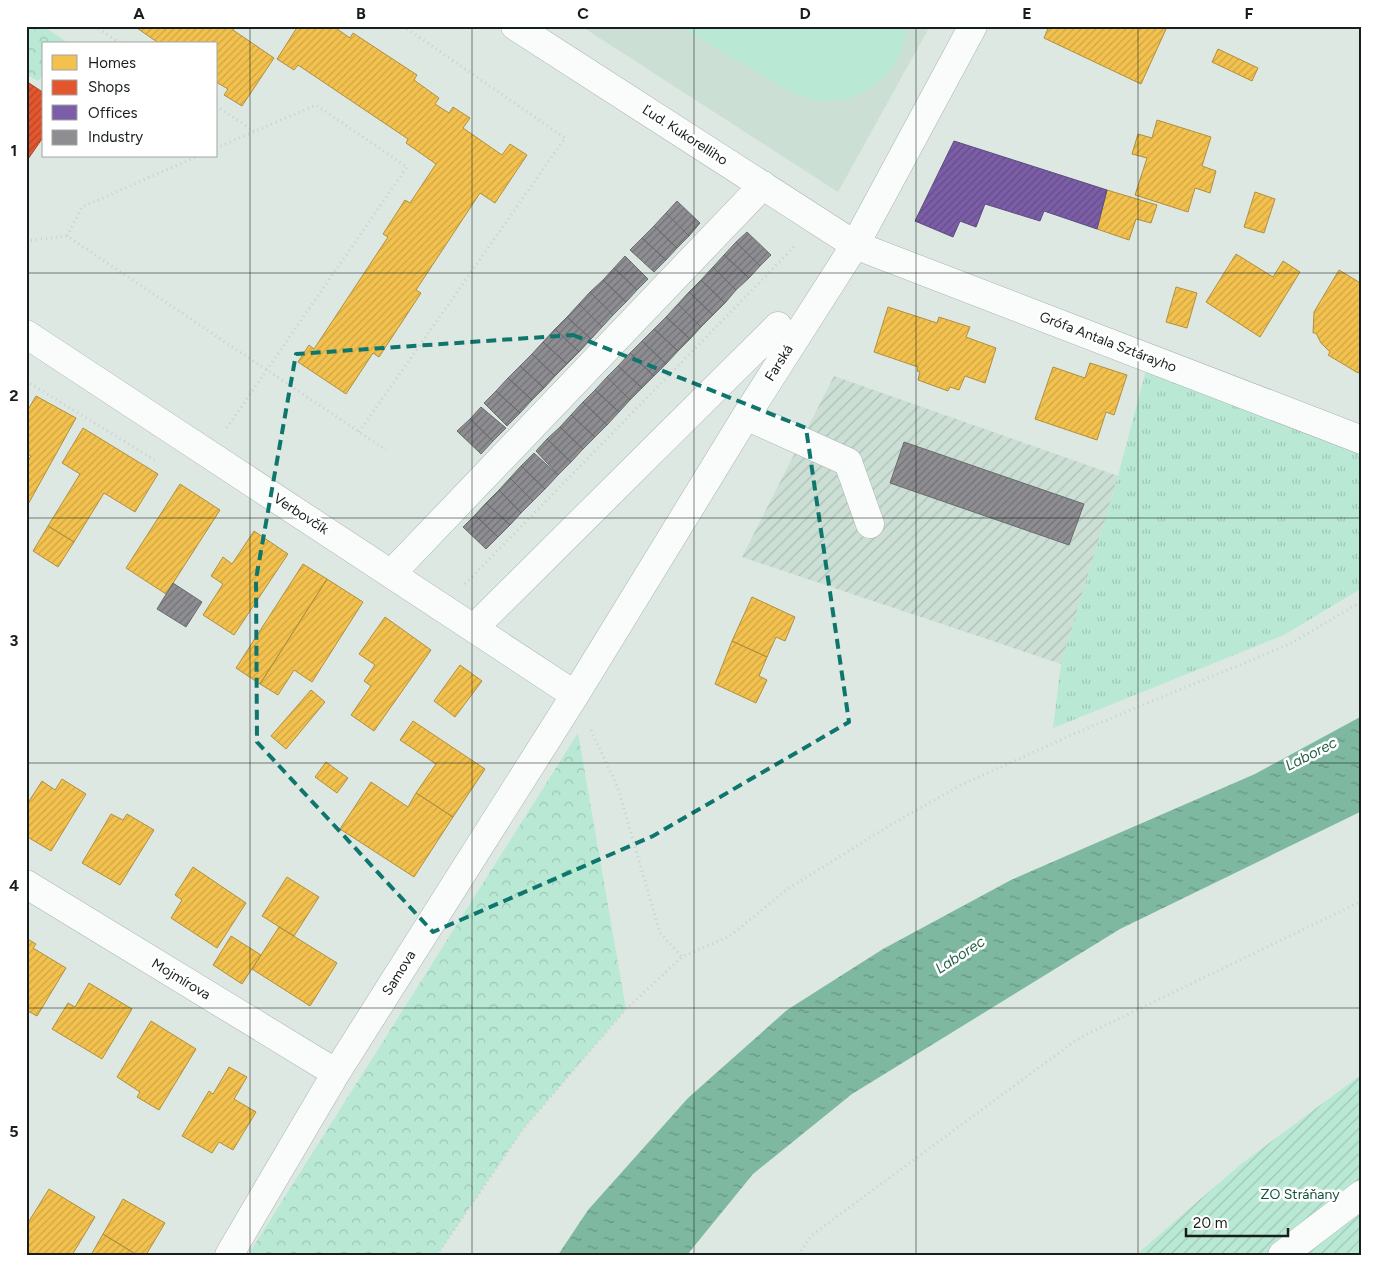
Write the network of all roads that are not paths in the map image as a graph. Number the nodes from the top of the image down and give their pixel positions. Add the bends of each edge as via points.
1 (514, 26) edge
2 (973, 26) edge
3 (763, 185) junction
4 (855, 245) junction
5 (778, 326) dead end
6 (26, 334) edge
7 (746, 416) junction
8 (1362, 440) edge
9 (870, 524) dead end
10 (391, 574) junction
11 (474, 628) junction
12 (575, 695) junction
13 (26, 884) edge
14 (336, 1073) junction
15 (1362, 1194) edge
16 (229, 1255) edge
17 (1282, 1255) edge

1 - 3 street, Ľud. Kukorelliho
2 - 4 street, Farská
3 - 4 street, Ľud. Kukorelliho
3 - 10 street
4 - 7 street, Farská
4 - 8 street, Grófa Antala Sztárayho
5 - 11 street
6 - 10 street, Verbovčík
7 - 9 street via 848,462
7 - 12 street, Farská
10 - 11 street, Verbovčík
11 - 12 street, Verbovčík
12 - 14 street, Samova
13 - 14 street, Mojmírova
14 - 16 street, Samova
15 - 17 street

